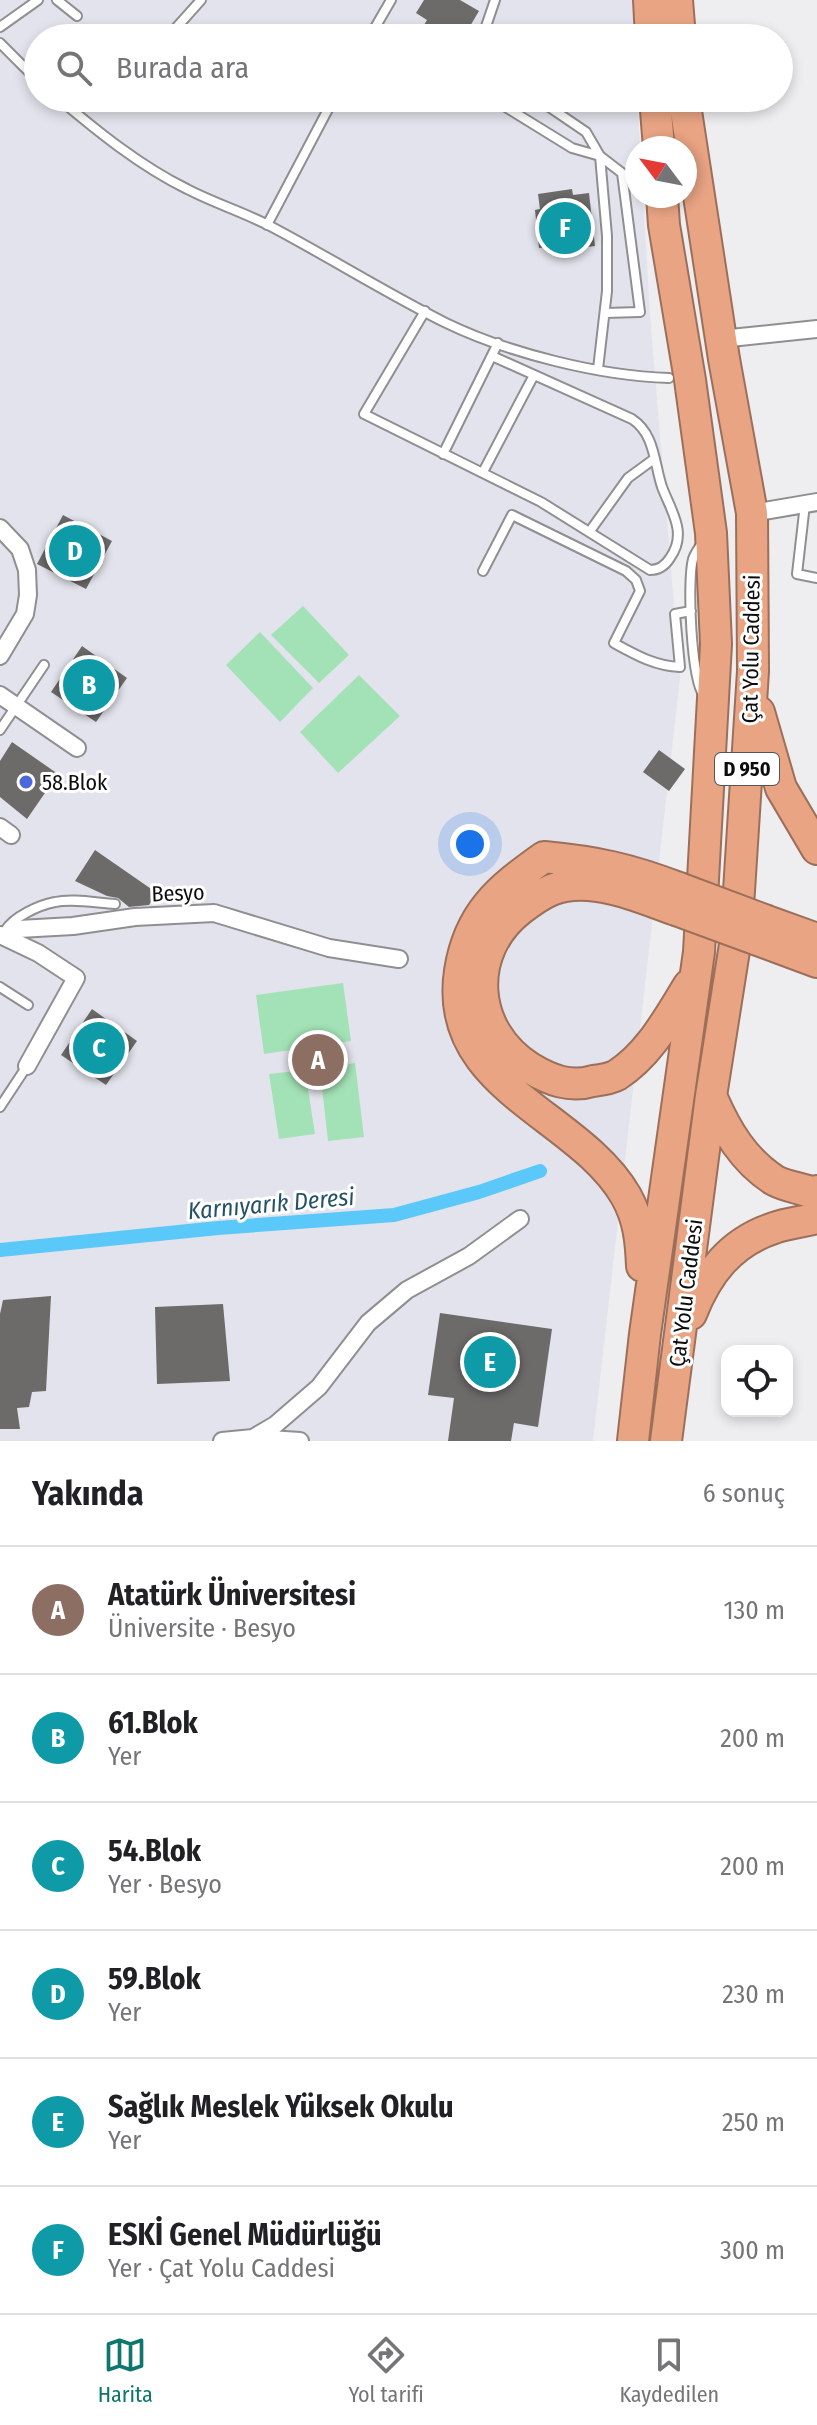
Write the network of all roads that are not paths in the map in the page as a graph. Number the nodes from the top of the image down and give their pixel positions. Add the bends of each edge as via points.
1 (38, 0) edge
2 (57, 0) edge
3 (201, 0) edge
4 (391, 0) edge
5 (495, 0) edge
6 (649, 0) edge
7 (677, 0) edge
8 (77, 16) dead end
9 (180, 24) edge
10 (377, 24) edge
11 (487, 24) edge
12 (650, 24) edge
13 (679, 24) edge
14 (0, 27) edge
15 (0, 43) edge
16 (24, 67) edge
17 (76, 112) edge
18 (327, 112) edge
19 (514, 112) edge
20 (557, 112) edge
21 (656, 112) edge
22 (686, 112) edge
23 (658, 136) edge
24 (600, 156) junction
25 (663, 208) edge
26 (267, 225) junction
27 (425, 311) junction
28 (605, 313) junction
29 (817, 329) edge
30 (721, 339) junction
31 (498, 343) junction
32 (492, 356) junction
33 (598, 369) junction
34 (534, 375) junction
35 (669, 378) dead end
36 (443, 454) junction
37 (654, 459) junction
38 (483, 472) junction
39 (811, 503) edge
40 (752, 513) junction
41 (0, 528) edge
42 (590, 531) junction
43 (711, 533) junction
44 (483, 571) dead end
45 (817, 578) edge
46 (691, 611) junction
47 (0, 656) edge
48 (44, 665) dead end
49 (753, 671) junction
50 (0, 695) edge
51 (713, 703) junction
52 (16, 706) junction
53 (0, 730) edge
54 (77, 748) dead end
55 (817, 849) edge
56 (677, 899) junction
57 (115, 904) dead end
58 (1, 936) edge
59 (817, 956) edge
60 (399, 959) dead end
61 (694, 976) junction
62 (0, 987) edge
63 (28, 1005) dead end
64 (27, 1066) joint
65 (711, 1096) junction
66 (0, 1107) edge
67 (817, 1191) edge
68 (817, 1218) edge
69 (520, 1219) dead end
70 (645, 1334) junction
71 (679, 1342) junction
72 (253, 1438) junction
73 (222, 1441) edge
74 (300, 1441) edge
75 (633, 1441) edge
76 (666, 1441) edge

1 - 14 lane
2 - 8 lane
3 - 9 lane
4 - 10 lane
5 - 11 lane
6 - 12 highway
7 - 13 highway
15 - 16 lane
17 - 26 lane via 186,189
18 - 26 lane
19 - 24 lane via 572,148
20 - 24 lane via 586,132
21 - 23 highway
22 - 30 highway, Çat Yolu Caddesi / D 950
24 - 28 lane via 607,236
24 - 28 lane via 622,173 640,312
25 - 43 highway, Çat Yolu Caddesi / D 950
26 - 27 lane
27 - 31 lane
27 - 36 lane via 364,414
28 - 33 lane
29 - 30 street
30 - 40 highway, Çat Yolu Caddesi / D 950
31 - 32 lane
31 - 33 lane
32 - 34 lane
32 - 36 lane
33 - 35 lane
34 - 37 lane via 638,424 647,434
34 - 38 lane
36 - 38 lane
37 - 42 lane via 628,478
37 - 42 lane via 679,531 675,550 664,565 650,570
38 - 42 lane
39 - 40 street
39 - 45 lane via 797,574
40 - 49 highway, Çat Yolu Caddesi / D 950
41 - 47 street via 20,549 28,595 25,614
43 - 46 lane via 692,562
43 - 51 highway, Çat Yolu Caddesi / D 950
44 - 46 lane via 512,515 632,575 640,591 614,643 643,659 680,667 675,614
46 - 51 lane via 697,683
48 - 52 lane
49 - 55 highway via 760,725 781,788
49 - 65 highway, Çat Yolu Caddesi / D 950 via 736,938
50 - 52 street
51 - 61 highway, Çat Yolu Caddesi / D 950
52 - 53 lane
52 - 54 street
56 - 59 highway, bridge
56 - 61 highway via 589,885 544,891 506,920 484,961 483,1005 497,1038 520,1061 549,1080 580,1085 616,1076 655,1040
56 - 70 highway via 639,872 544,857 479,914 466,943 457,998 472,1049 529,1108 601,1164 626,1196 640,1230
57 - 58 lane via 56,902 9,924
58 - 60 street, Besyo via 19,929 214,913 329,948
58 - 64 street via 76,978
61 - 70 highway, Çat Yolu Caddesi / D 950
62 - 63 lane
64 - 66 lane
65 - 67 highway via 729,1137 753,1162 775,1181
65 - 71 highway, Çat Yolu Caddesi / D 950
68 - 71 highway via 776,1227 723,1256 701,1288
69 - 72 street via 469,1256 407,1290 368,1323 319,1387
70 - 75 highway, Çat Yolu Caddesi / D 950
71 - 76 highway, Çat Yolu Caddesi / D 950
72 - 73 street
72 - 74 street

